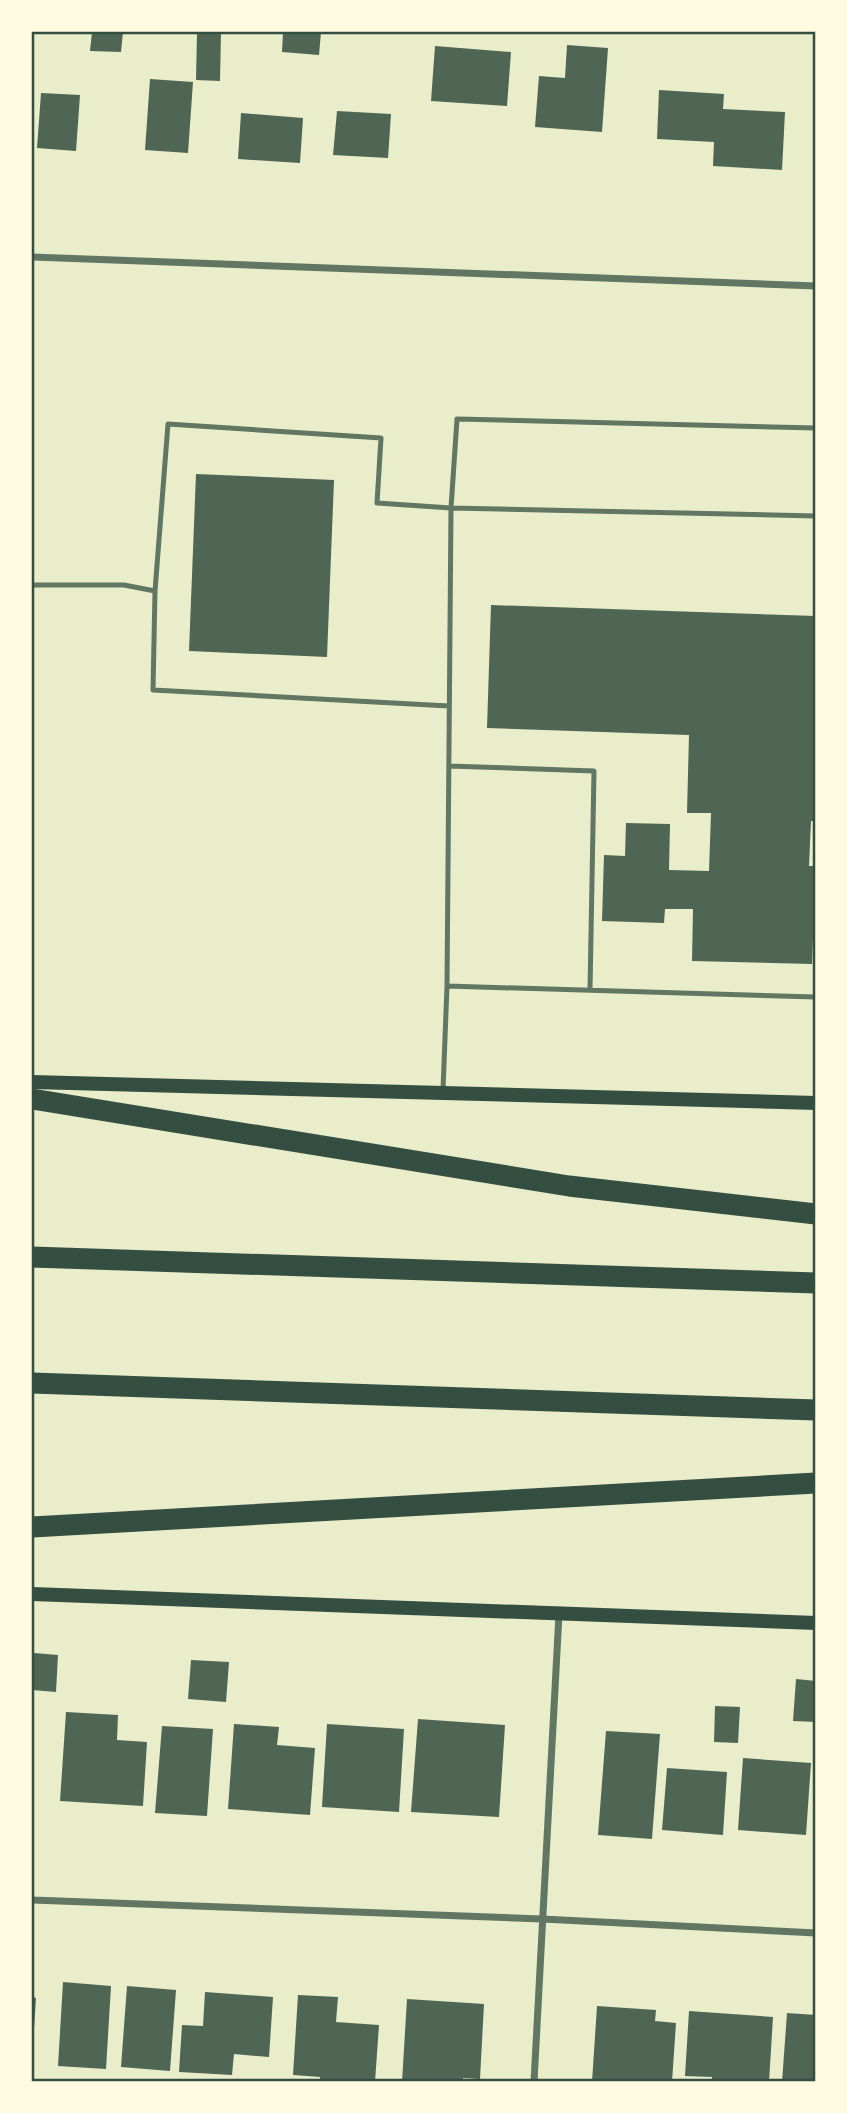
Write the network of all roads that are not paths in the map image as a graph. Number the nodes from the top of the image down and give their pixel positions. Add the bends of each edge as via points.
1 (32, 257) edge
2 (816, 286) edge
3 (816, 428) edge
4 (452, 508) junction
5 (816, 516) edge
6 (32, 585) edge
7 (155, 592) junction
8 (449, 706) junction
9 (449, 766) junction
10 (447, 986) junction
11 (590, 990) junction
12 (816, 997) edge
13 (32, 1082) edge
14 (443, 1093) junction
15 (32, 1099) edge
16 (816, 1103) edge
17 (816, 1214) edge
18 (32, 1257) edge
19 (816, 1283) edge
20 (32, 1382) edge
21 (816, 1410) edge
22 (816, 1483) edge
23 (32, 1527) edge
24 (32, 1594) edge
25 (559, 1613) junction
26 (816, 1623) edge
27 (32, 1900) edge
28 (542, 1919) junction
29 (816, 1933) edge
30 (534, 2081) edge

1 - 2 street
3 - 4 lane via 457,419
4 - 5 lane
4 - 7 lane via 377,503 381,438 169,425
4 - 8 lane
6 - 7 lane via 124,585
7 - 8 lane via 153,690
8 - 9 lane
9 - 10 lane
9 - 11 lane via 594,771
10 - 11 lane
10 - 14 lane
11 - 12 lane
13 - 14 main road
14 - 16 main road
15 - 17 highway via 569,1186
18 - 19 highway
20 - 21 highway
22 - 23 highway
24 - 25 main road
25 - 26 main road
25 - 28 street
27 - 28 street
28 - 29 street
28 - 30 street

